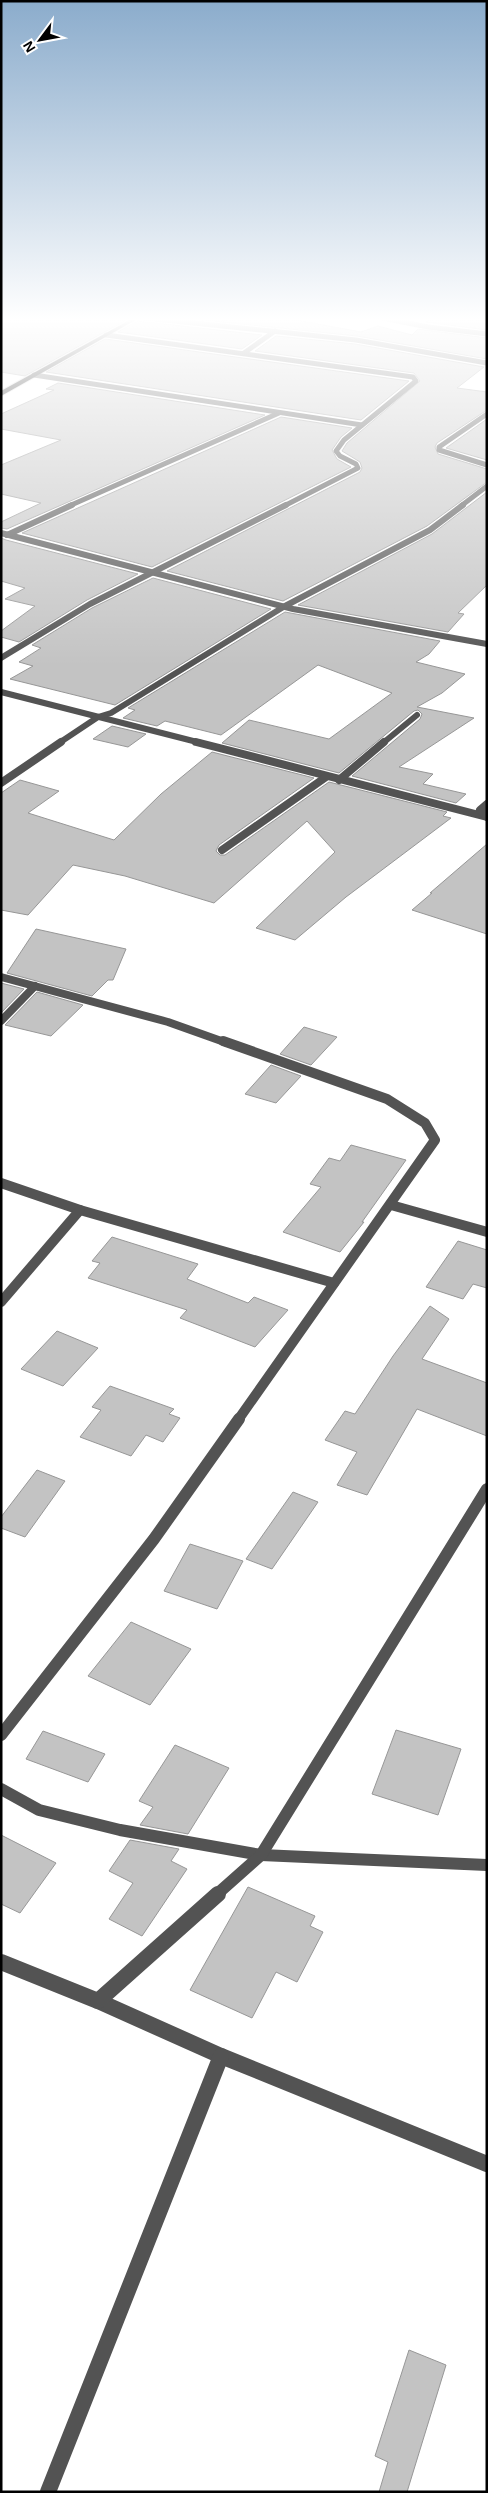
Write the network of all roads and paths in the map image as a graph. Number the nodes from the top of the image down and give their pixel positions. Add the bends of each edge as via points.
1 (233, 433) edge
2 (352, 433) edge
3 (459, 433) edge
4 (487, 465) edge
5 (487, 486) edge
6 (1, 533) edge
7 (9, 534) junction
8 (1, 538) edge
9 (156, 572) junction
10 (285, 606) junction
11 (487, 644) edge
12 (1, 658) edge
13 (1, 692) edge
14 (416, 715) dead end
15 (98, 717) junction
16 (326, 777) junction
17 (340, 780) junction
18 (1, 783) edge
19 (487, 804) edge
20 (487, 817) edge
21 (222, 850) dead end
22 (1, 977) edge
23 (35, 986) junction
24 (1, 1021) edge
25 (1, 1183) edge
26 (391, 1205) junction
27 (80, 1210) junction
28 (487, 1232) edge
29 (334, 1283) junction
30 (1, 1302) edge
31 (487, 1489) edge
32 (1, 1735) edge
33 (1, 1790) edge
34 (261, 1855) junction
35 (487, 1865) edge
36 (1, 1962) edge
37 (98, 2001) junction
38 (221, 2056) junction
39 (487, 2164) edge
40 (48, 2492) edge

1 - 7 street
2 - 9 street via 336,451 339,456 356,463 358,468
3 - 4 street via 439,450
5 - 10 street via 430,530
6 - 7 street
7 - 8 street
7 - 9 street
9 - 10 street
9 - 12 street via 90,604
10 - 11 street
10 - 15 street via 112,714
13 - 15 street
14 - 17 street
15 - 16 street
15 - 18 street
16 - 17 street
16 - 21 street
17 - 20 street
19 - 20 street via 480,810
22 - 23 street
23 - 24 street
23 - 26 street via 168,1022 387,1099 425,1123 435,1140
25 - 27 street
26 - 28 street
26 - 29 street
27 - 29 street
27 - 30 street
29 - 32 street via 154,1539
31 - 34 street
33 - 34 street via 39,1810 120,1830
34 - 35 street
34 - 37 street
36 - 37 street
37 - 38 street
38 - 39 street
38 - 40 street

